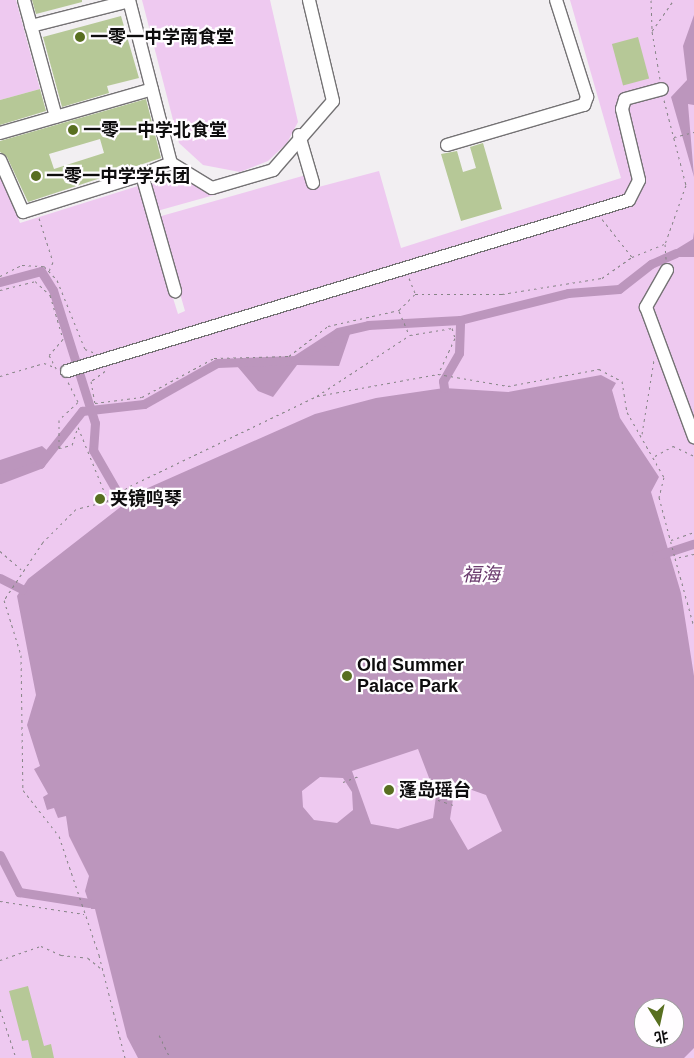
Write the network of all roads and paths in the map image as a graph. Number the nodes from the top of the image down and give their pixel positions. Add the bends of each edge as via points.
1 (24, 0) edge
2 (129, 0) edge
3 (309, 0) edge
4 (556, 0) edge
5 (651, 0) edge
6 (674, 0) edge
7 (31, 26) junction
8 (652, 31) junction
9 (152, 89) junction
10 (662, 89) junction
11 (56, 117) junction
12 (694, 132) edge
13 (0, 133) edge
14 (299, 135) junction
15 (673, 137) junction
16 (447, 145) dead end
17 (0, 160) edge
18 (171, 163) junction
19 (142, 175) junction
20 (313, 183) dead end
21 (38, 207) junction
22 (595, 212) junction
23 (665, 244) junction
24 (632, 257) junction
25 (406, 269) junction
26 (667, 270) joint
27 (49, 271) junction
28 (0, 276) edge
29 (0, 290) edge
30 (175, 291) dead end
31 (415, 294) junction
32 (399, 310) junction
33 (410, 335) junction
34 (660, 344) junction
35 (107, 358) junction
36 (54, 366) junction
37 (64, 373) junction
38 (438, 374) junction
39 (0, 376) edge
40 (317, 396) junction
41 (642, 435) junction
42 (694, 437) edge
43 (654, 456) junction
44 (694, 456) edge
45 (108, 501) junction
46 (694, 532) edge
47 (670, 540) junction
48 (0, 552) edge
49 (694, 554) edge
50 (675, 558) junction
51 (22, 570) junction
52 (694, 627) edge
53 (361, 775) dead end
54 (343, 782) dead end
55 (432, 798) dead end
56 (454, 805) dead end
57 (0, 901) edge
58 (84, 914) junction
59 (0, 960) edge
60 (103, 971) junction
61 (0, 1009) edge
62 (160, 1035) dead end
63 (16, 1058) edge
64 (125, 1058) edge
65 (170, 1058) edge

1 - 7 street
2 - 7 street
2 - 9 street
3 - 14 street via 332,101
4 - 16 street via 587,98 584,105
5 - 8 path
6 - 8 path
7 - 11 street
8 - 10 path
9 - 11 street
9 - 18 street
10 - 15 path
10 - 22 street via 625,99 622,109 639,180 630,200
11 - 13 street
12 - 15 path
14 - 18 street via 273,170 212,188
14 - 20 street
15 - 23 path via 686,185
17 - 21 street via 23,212
18 - 19 street
19 - 21 street
19 - 30 street
21 - 27 path via 53,262
22 - 24 path
22 - 25 street
23 - 24 path
23 - 26 path
24 - 31 path via 602,278 502,294
25 - 31 path
25 - 35 street
26 - 34 street via 646,307
27 - 28 path via 44,266 22,265
27 - 35 path via 67,300 86,349
29 - 36 path via 35,281 50,295 63,339 49,355
31 - 32 path
32 - 33 path
32 - 35 path via 328,326 289,356 214,358 142,398 95,403 91,381 105,373
33 - 38 path via 452,328 455,338
33 - 40 path
34 - 41 path
34 - 42 street
35 - 37 street
36 - 37 path
36 - 37 path
36 - 39 path via 44,362
37 - 45 path via 78,402 59,420 59,448 72,445 78,427
38 - 40 path
38 - 41 path via 508,386 598,369 622,381 628,412
40 - 45 path via 130,486
41 - 43 path
43 - 44 path via 673,446
43 - 47 path via 664,477 659,497
45 - 51 path via 76,509
46 - 47 path
47 - 50 path
48 - 51 path
49 - 50 path
50 - 52 path
51 - 58 path via 4,600 21,655 23,790 59,836
53 - 54 path
55 - 56 path
57 - 58 path
58 - 60 path
59 - 60 path via 42,946 61,955 88,958
60 - 64 path
61 - 63 path
62 - 65 path

